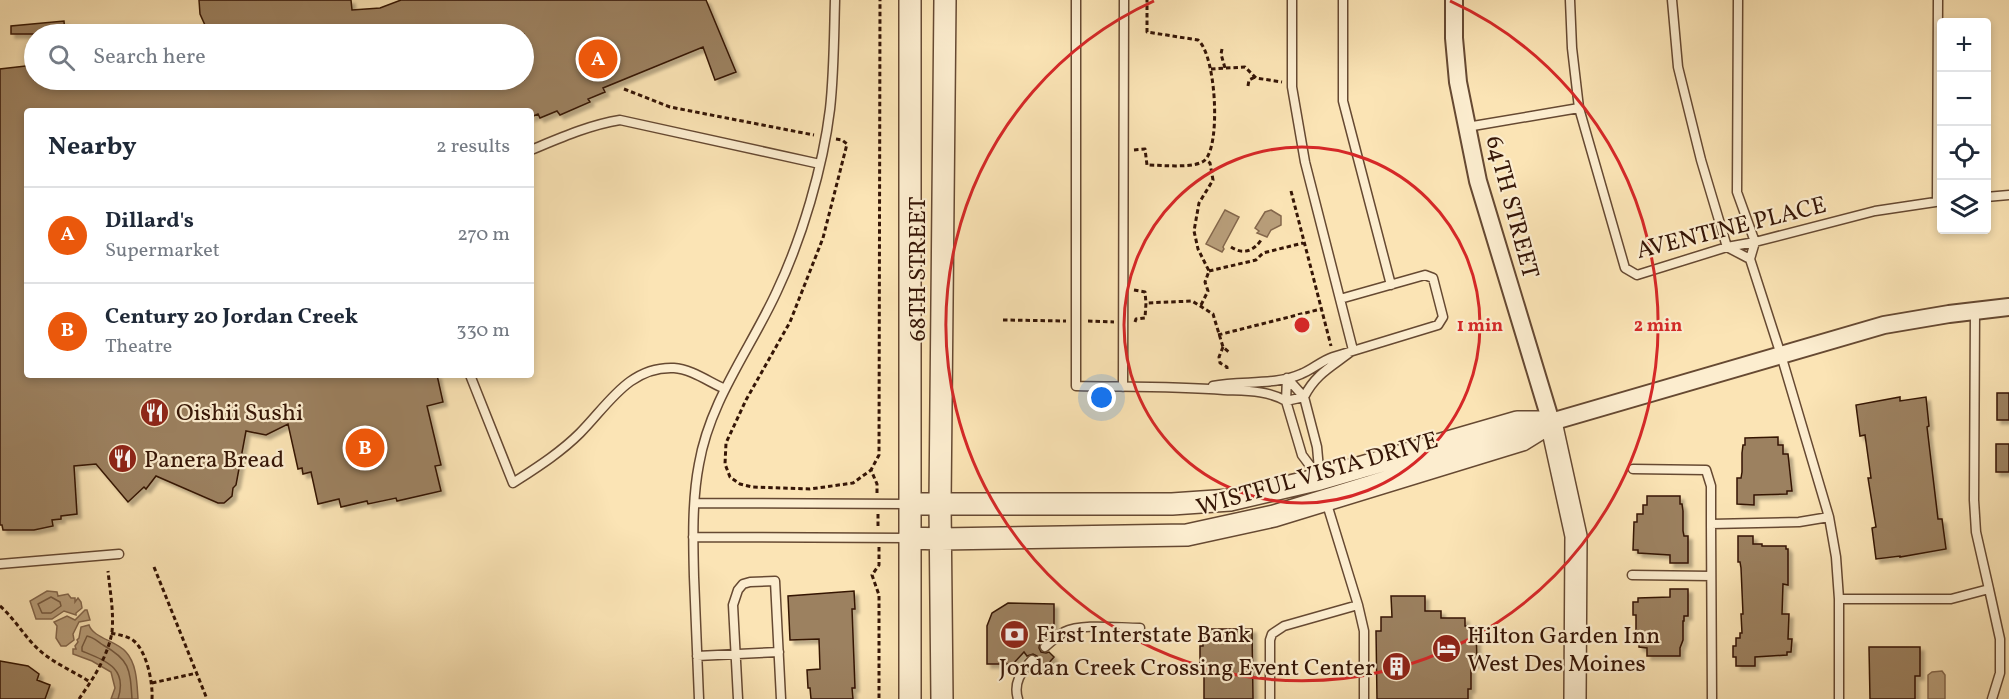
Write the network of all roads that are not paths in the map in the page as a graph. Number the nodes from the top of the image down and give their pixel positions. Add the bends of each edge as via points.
1 (835, 0) edge
2 (910, 0) edge
3 (945, 0) edge
4 (1076, 0) edge
5 (1124, 0) edge
6 (1292, 0) edge
7 (1343, 0) edge
8 (1454, 0) edge
9 (1570, 0) edge
10 (1672, 0) edge
11 (1738, 0) edge
12 (1938, 0) edge
13 (1579, 108) junction
14 (1467, 127) junction
15 (534, 149) edge
16 (820, 164) junction
17 (1939, 180) edge
18 (2009, 195) edge
19 (1991, 197) edge
20 (1937, 201) edge
21 (1755, 242) junction
22 (1727, 247) junction
23 (1750, 259) junction
24 (1390, 285) junction
25 (1340, 299) junction
26 (2009, 307) edge
27 (1975, 311) junction
28 (1353, 350) junction
29 (1781, 355) junction
30 (471, 378) edge
31 (1287, 378) junction
32 (1123, 387) junction
33 (1201, 388) junction
34 (725, 389) junction
35 (1304, 397) junction
36 (1286, 401) junction
37 (1551, 422) junction
38 (1633, 469) dead end
39 (1320, 479) junction
40 (1326, 500) junction
41 (695, 503) junction
42 (909, 504) junction
43 (940, 504) junction
44 (1829, 517) junction
45 (1711, 524) junction
46 (693, 537) junction
47 (909, 538) junction
48 (941, 539) junction
49 (119, 554) dead end
50 (0, 564) edge
51 (1632, 575) dead end
52 (1711, 576) junction
53 (1989, 589) junction
54 (1839, 599) junction
55 (1358, 605) junction
56 (1140, 628) dead end
57 (1045, 647) dead end
58 (779, 652) junction
59 (735, 654) junction
60 (697, 656) junction
61 (1032, 660) dead end
62 (699, 699) edge
63 (738, 699) edge
64 (781, 699) edge
65 (910, 699) edge
66 (942, 699) edge
67 (1018, 699) edge
68 (1270, 699) edge
69 (1364, 699) edge
70 (1575, 699) edge
71 (1712, 699) edge
72 (1839, 699) edge
73 (1992, 699) edge

1 - 16 lane via 830,109
2 - 42 street, 68TH STREET
3 - 43 street, 68TH STREET
4 - 32 lane via 1076,386
5 - 32 lane
6 - 25 lane via 1292,82 1305,162
7 - 24 lane via 1343,100
8 - 14 street, 64TH STREET via 1458,82
9 - 13 lane, AVENTINE PLACE
10 - 22 lane via 1678,67
11 - 21 lane via 1737,192
12 - 17 lane
13 - 14 lane
13 - 22 lane, AVENTINE PLACE via 1625,268 1637,275
14 - 37 street, 64TH STREET via 1478,181
15 - 16 lane via 574,132 620,120
16 - 34 lane via 778,290
18 - 19 lane
20 - 21 lane, AVENTINE PLACE via 1875,211
21 - 22 lane, AVENTINE PLACE
21 - 23 lane
22 - 23 lane
23 - 29 lane
24 - 25 lane
24 - 28 lane via 1425,275 1433,278 1443,317 1437,325
25 - 28 lane
26 - 27 street, WISTFUL VISTA DRIVE
27 - 29 street, WISTFUL VISTA DRIVE via 1884,325
27 - 53 lane via 1974,500 1976,532
28 - 31 lane
28 - 35 lane via 1320,373
29 - 37 street, WISTFUL VISTA DRIVE
29 - 44 lane
30 - 34 lane via 513,483 579,435 626,383 645,372 675,368
31 - 33 lane
31 - 35 lane
31 - 36 lane
32 - 33 lane
33 - 36 lane via 1263,392
34 - 41 lane via 709,426 699,464
35 - 36 lane
35 - 39 lane via 1317,447
36 - 39 lane via 1302,455
37 - 39 street, WISTFUL VISTA DRIVE via 1517,423
37 - 40 street, WISTFUL VISTA DRIVE via 1522,440
37 - 70 street via 1576,536
38 - 45 lane via 1706,470 1711,486
39 - 40 lane
39 - 43 street, WISTFUL VISTA DRIVE via 1230,500 1172,504
40 - 48 street, WISTFUL VISTA DRIVE via 1187,535
40 - 55 lane
41 - 42 lane
41 - 46 lane
42 - 43 street, WISTFUL VISTA DRIVE
42 - 47 street, 68TH STREET
43 - 48 street, 68TH STREET
44 - 45 lane via 1799,522
44 - 54 lane
45 - 52 lane
46 - 47 lane
46 - 60 lane
47 - 48 street, WISTFUL VISTA DRIVE
47 - 65 street, 68TH STREET
48 - 66 street, 68TH STREET
49 - 50 lane
51 - 52 lane
52 - 71 lane
53 - 54 lane via 1951,599
53 - 73 lane via 2000,639 2000,673
54 - 72 lane
55 - 68 lane via 1284,626 1272,634
55 - 69 lane via 1364,631
56 - 57 lane via 1076,628 1060,634
58 - 59 lane
58 - 59 lane via 775,581 750,582 742,584 733,605
58 - 64 lane
59 - 60 lane
59 - 63 lane
60 - 62 lane
61 - 67 lane via 1016,685

